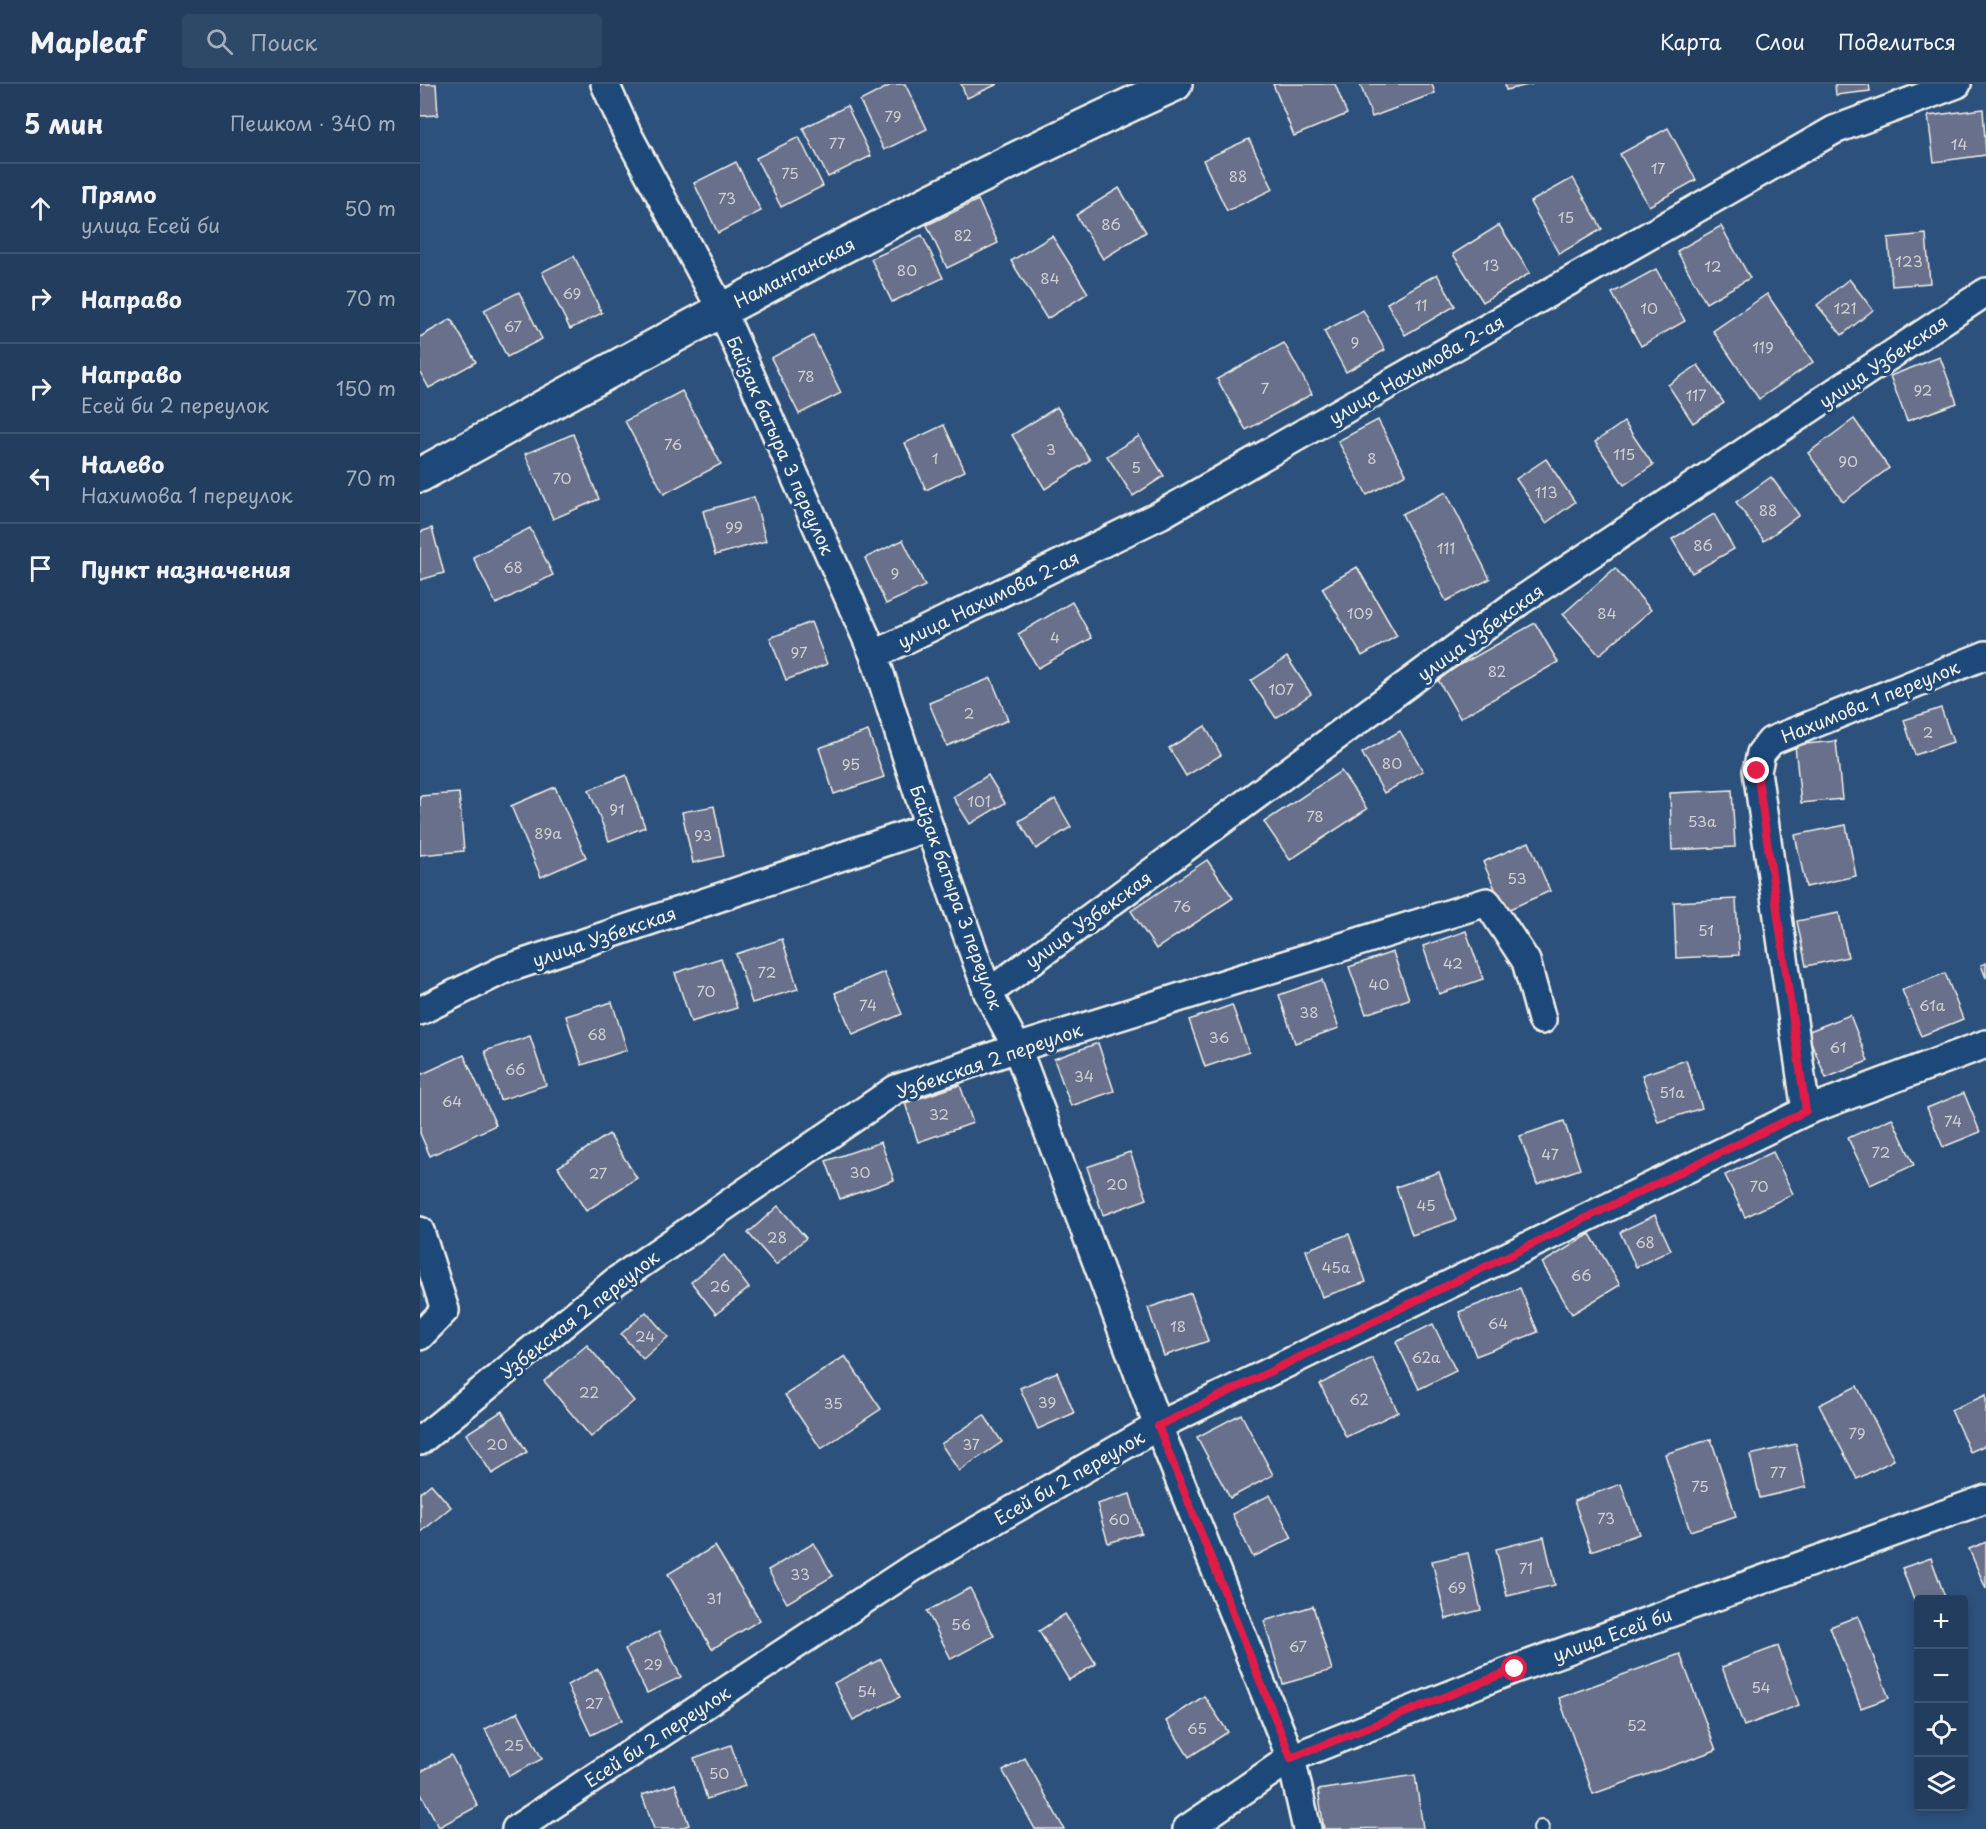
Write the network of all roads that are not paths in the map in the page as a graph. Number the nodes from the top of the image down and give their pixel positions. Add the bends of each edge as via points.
1 (605, 84) edge
2 (1175, 84) edge
3 (1957, 84) edge
4 (1986, 292) edge
5 (721, 309) junction
6 (420, 475) edge
7 (874, 655) junction
8 (1986, 655) edge
9 (929, 827) junction
10 (988, 993) junction
11 (420, 1011) edge
12 (1542, 1020) dead end
13 (1986, 1044) edge
14 (1017, 1048) junction
15 (1806, 1111) junction
16 (420, 1231) edge
17 (420, 1336) edge
18 (1158, 1426) junction
19 (420, 1441) edge
20 (1986, 1499) edge
21 (1291, 1758) junction
22 (516, 1829) edge
23 (1187, 1829) edge
24 (1307, 1829) edge

1 - 5 street, Байзак батыра 3 переулок
2 - 5 street, Наманганская via 1080,127
3 - 7 street, улица Нахимова 2-ая via 1834,130 1160,514
4 - 10 street, улица Узбекская via 1520,601
5 - 6 street, Наманганская
5 - 7 street, Байзак батыра 3 переулок
7 - 9 street, Байзак батыра 3 переулок
8 - 15 street, Нахимова 1 переулок via 1771,741 1761,753 1757,771
9 - 10 street, Байзак батыра 3 переулок
9 - 11 street, улица Узбекская via 503,970
10 - 14 street, Байзак батыра 3 переулок
12 - 14 street, Узбекская 2 переулок via 1526,961 1487,902
13 - 15 street, Есей би 2 переулок
14 - 18 street, Байзак батыра 3 переулок
14 - 19 street, Узбекская 2 переулок via 896,1089 616,1281
15 - 18 street, Есей би 2 переулок
16 - 17 street via 446,1310
18 - 21 street, Байзак батыра 3 переулок
18 - 22 street, Есей би 2 переулок via 914,1568
20 - 21 street, улица Есей би via 1515,1669
21 - 23 street, улица Есей би
21 - 24 street, Байзак батыра 3 переулок

